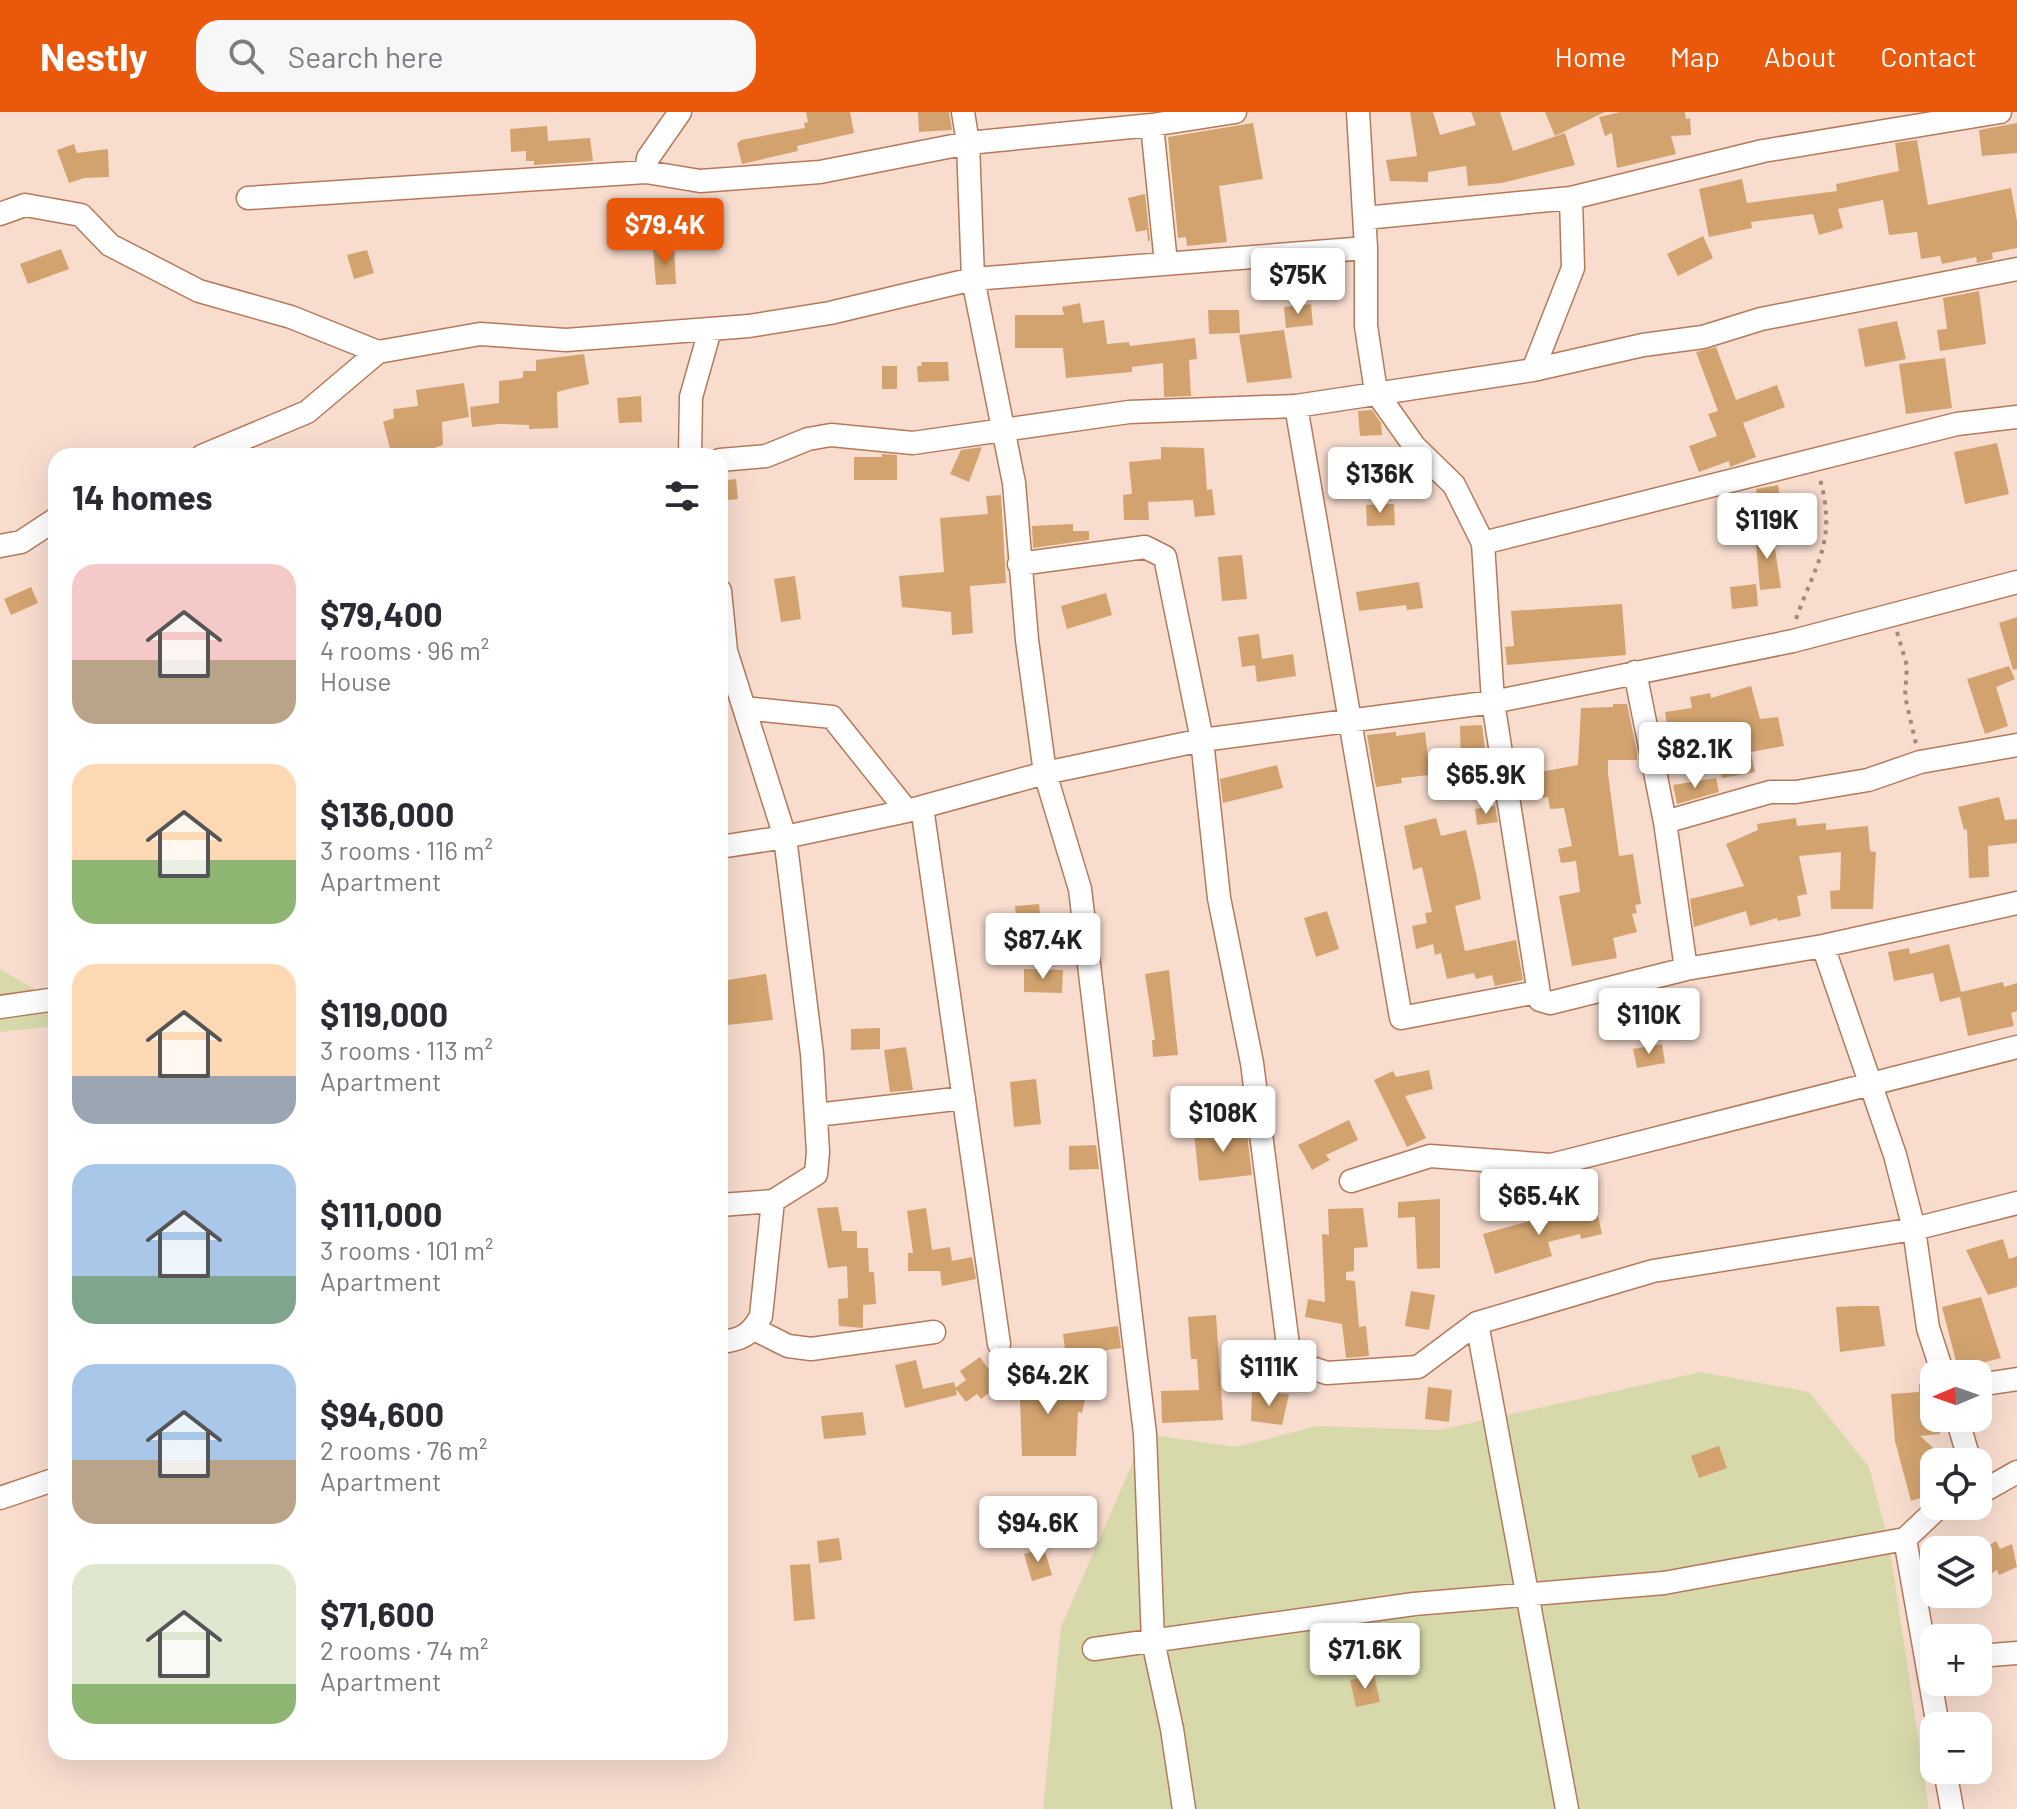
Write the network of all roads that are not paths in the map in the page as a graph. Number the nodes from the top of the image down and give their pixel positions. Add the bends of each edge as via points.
1 (680, 112) edge
2 (963, 112) edge
3 (1235, 112) edge
4 (1358, 112) edge
5 (2000, 112) edge
6 (1152, 125) junction
7 (968, 143) junction
8 (646, 172) junction
9 (248, 198) dead end
10 (1571, 198) junction
11 (0, 214) edge
12 (1365, 218) junction
13 (1366, 248) junction
14 (1166, 263) junction
15 (2017, 269) edge
16 (973, 279) junction
17 (710, 330) junction
18 (378, 352) junction
19 (1533, 370) junction
20 (1376, 392) junction
21 (1296, 406) junction
22 (2017, 417) edge
23 (1002, 428) junction
24 (244, 448) edge
25 (690, 448) edge
26 (728, 459) edge
27 (48, 524) edge
28 (1483, 543) junction
29 (0, 546) edge
30 (1019, 564) junction
31 (2017, 582) edge
32 (728, 657) edge
33 (1635, 672) junction
34 (1493, 702) junction
35 (744, 708) junction
36 (1348, 720) junction
37 (1202, 740) junction
38 (2017, 745) edge
39 (1045, 773) junction
40 (914, 809) junction
41 (1665, 822) junction
42 (785, 837) junction
43 (728, 846) edge
44 (2017, 903) edge
45 (1823, 946) junction
46 (1686, 969) junction
47 (1537, 992) junction
48 (48, 1000) edge
49 (0, 1007) edge
50 (2017, 1047) edge
51 (1869, 1086) junction
52 (964, 1098) junction
53 (816, 1115) junction
54 (1351, 1181) dead end
55 (773, 1201) junction
56 (2017, 1203) edge
57 (728, 1204) edge
58 (1914, 1229) junction
59 (1477, 1323) junction
60 (754, 1329) junction
61 (934, 1332) dead end
62 (728, 1341) edge
63 (999, 1344) dead end
64 (1938, 1360) edge
65 (2017, 1379) edge
66 (1992, 1383) edge
67 (2017, 1472) edge
68 (48, 1482) edge
69 (1992, 1484) edge
70 (0, 1498) edge
71 (1925, 1520) edge
72 (1905, 1539) junction
73 (1530, 1596) junction
74 (1923, 1624) edge
75 (1153, 1641) junction
76 (1094, 1649) dead end
77 (2017, 1653) edge
78 (1992, 1655) edge
79 (1948, 1784) edge
80 (1184, 1809) edge
81 (1567, 1809) edge
82 (1952, 1809) edge

1 - 8 street via 648,158
2 - 7 street
3 - 6 street
4 - 12 street
5 - 10 street via 1763,151
6 - 7 street
6 - 14 street
7 - 8 street via 820,172 700,181
7 - 16 street
8 - 9 street
10 - 12 street
10 - 19 street via 1573,268
11 - 18 street via 25,205 81,215 110,245 199,291 291,317
12 - 13 street
13 - 14 street
13 - 20 street via 1366,326
14 - 16 street
15 - 19 street
16 - 17 street via 830,313
16 - 23 street
17 - 18 street via 566,340 480,334
17 - 25 street via 691,397
18 - 24 street via 307,412
19 - 20 street
20 - 21 street
20 - 28 street via 1415,447 1454,485
21 - 23 street via 1129,412
21 - 36 street
22 - 28 street via 1957,424
23 - 26 street via 913,443 831,435 766,456
23 - 30 street via 1014,483
27 - 29 street via 21,542
28 - 34 street
30 - 37 street via 1145,547 1165,557
30 - 39 street
31 - 33 street via 1793,641
32 - 35 street
33 - 34 street
33 - 41 street
34 - 36 street
34 - 47 street
35 - 40 street via 832,717
35 - 42 street
36 - 37 street
36 - 47 street via 1401,1018
37 - 39 street
37 - 59 street via 1219,898 1252,1063 1290,1361 1327,1373 1418,1367
38 - 41 street via 1920,762 1868,780 1770,792
39 - 40 street
39 - 75 street via 1082,905 1145,1434
40 - 42 street
40 - 52 street
41 - 46 street
42 - 43 street
42 - 53 street
44 - 45 street
45 - 46 street
45 - 51 street
46 - 47 street via 1550,1003 1540,1000
48 - 49 street
50 - 51 street
51 - 54 street via 1551,1165 1430,1156
51 - 58 street via 1895,1155
52 - 53 street
52 - 63 street
53 - 55 street via 816,1174
55 - 57 street
55 - 60 street via 761,1316
56 - 58 street
58 - 59 street via 1653,1271
58 - 64 street via 1928,1328
59 - 73 street
60 - 61 street via 788,1346 811,1349
60 - 62 street
65 - 66 street
67 - 69 street
68 - 70 street
71 - 72 street
72 - 73 street via 1664,1583
72 - 74 street
73 - 75 street via 1414,1604
73 - 81 street
75 - 76 street
75 - 80 street
77 - 78 street
79 - 82 street

